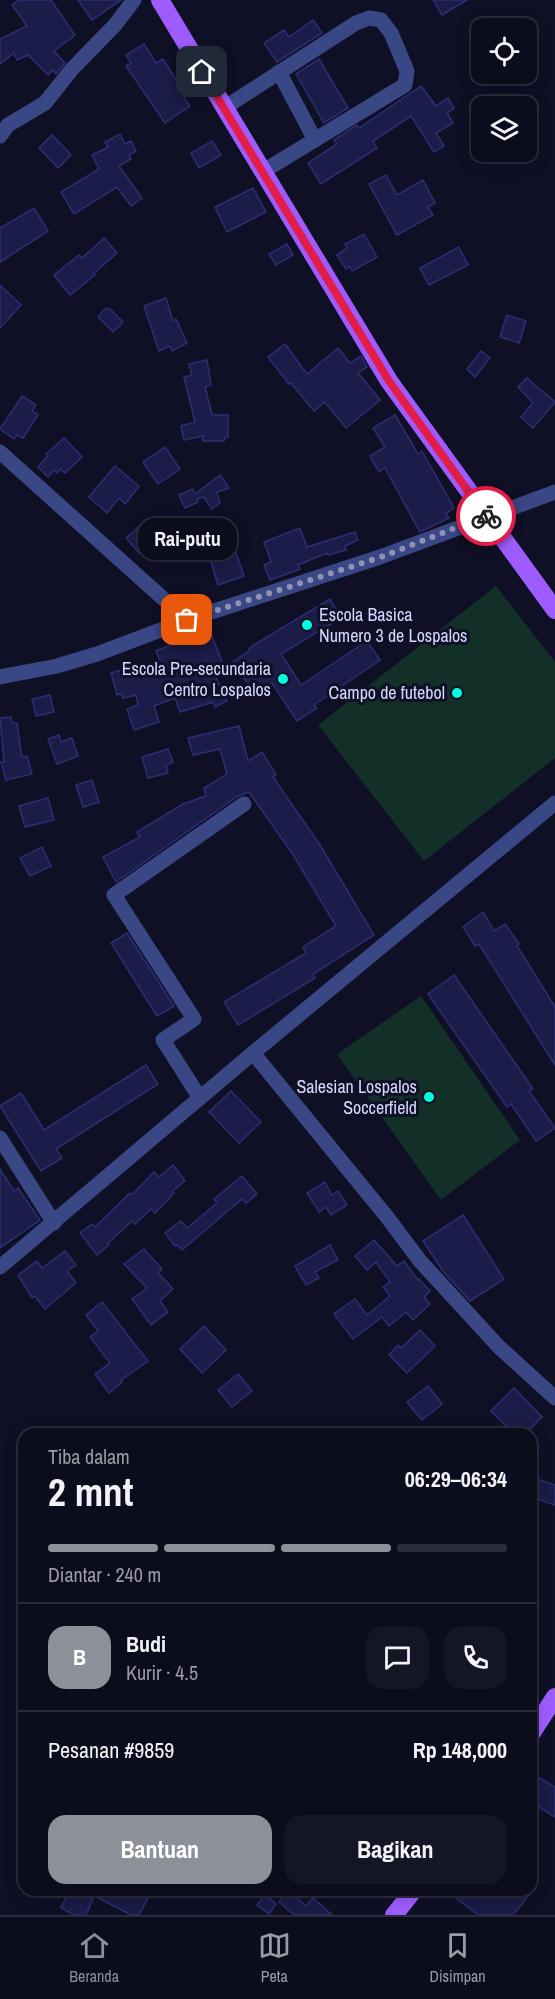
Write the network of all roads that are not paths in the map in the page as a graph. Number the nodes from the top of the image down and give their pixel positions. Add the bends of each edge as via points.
1 (134, 0) edge
2 (160, 0) edge
3 (279, 72) junction
4 (224, 108) junction
5 (0, 136) edge
6 (315, 140) junction
7 (262, 172) junction
8 (0, 452) edge
9 (555, 492) edge
10 (486, 517) junction
11 (555, 610) edge
12 (187, 620) junction
13 (0, 677) edge
14 (555, 803) edge
15 (244, 804) dead end
16 (253, 1053) junction
17 (200, 1098) junction
18 (0, 1138) edge
19 (54, 1223) junction
20 (0, 1267) edge
21 (555, 1398) edge
22 (555, 1696) edge
23 (537, 1724) edge
24 (409, 1896) edge
25 (394, 1915) edge

1 - 5 street via 45,104 8,125
2 - 4 main road
3 - 4 street
3 - 6 street
3 - 6 street via 369,18 381,20 391,33 407,71 405,85
4 - 7 main road
6 - 7 street
7 - 10 main road via 389,381
8 - 12 street
9 - 10 street
10 - 11 main road
10 - 12 street via 381,557
12 - 13 street via 87,657
14 - 16 street
15 - 17 street via 114,894 194,1019 162,1040
16 - 17 street
16 - 21 street via 420,1262 499,1347
17 - 19 street
18 - 19 street
19 - 20 street
22 - 23 main road
24 - 25 main road

